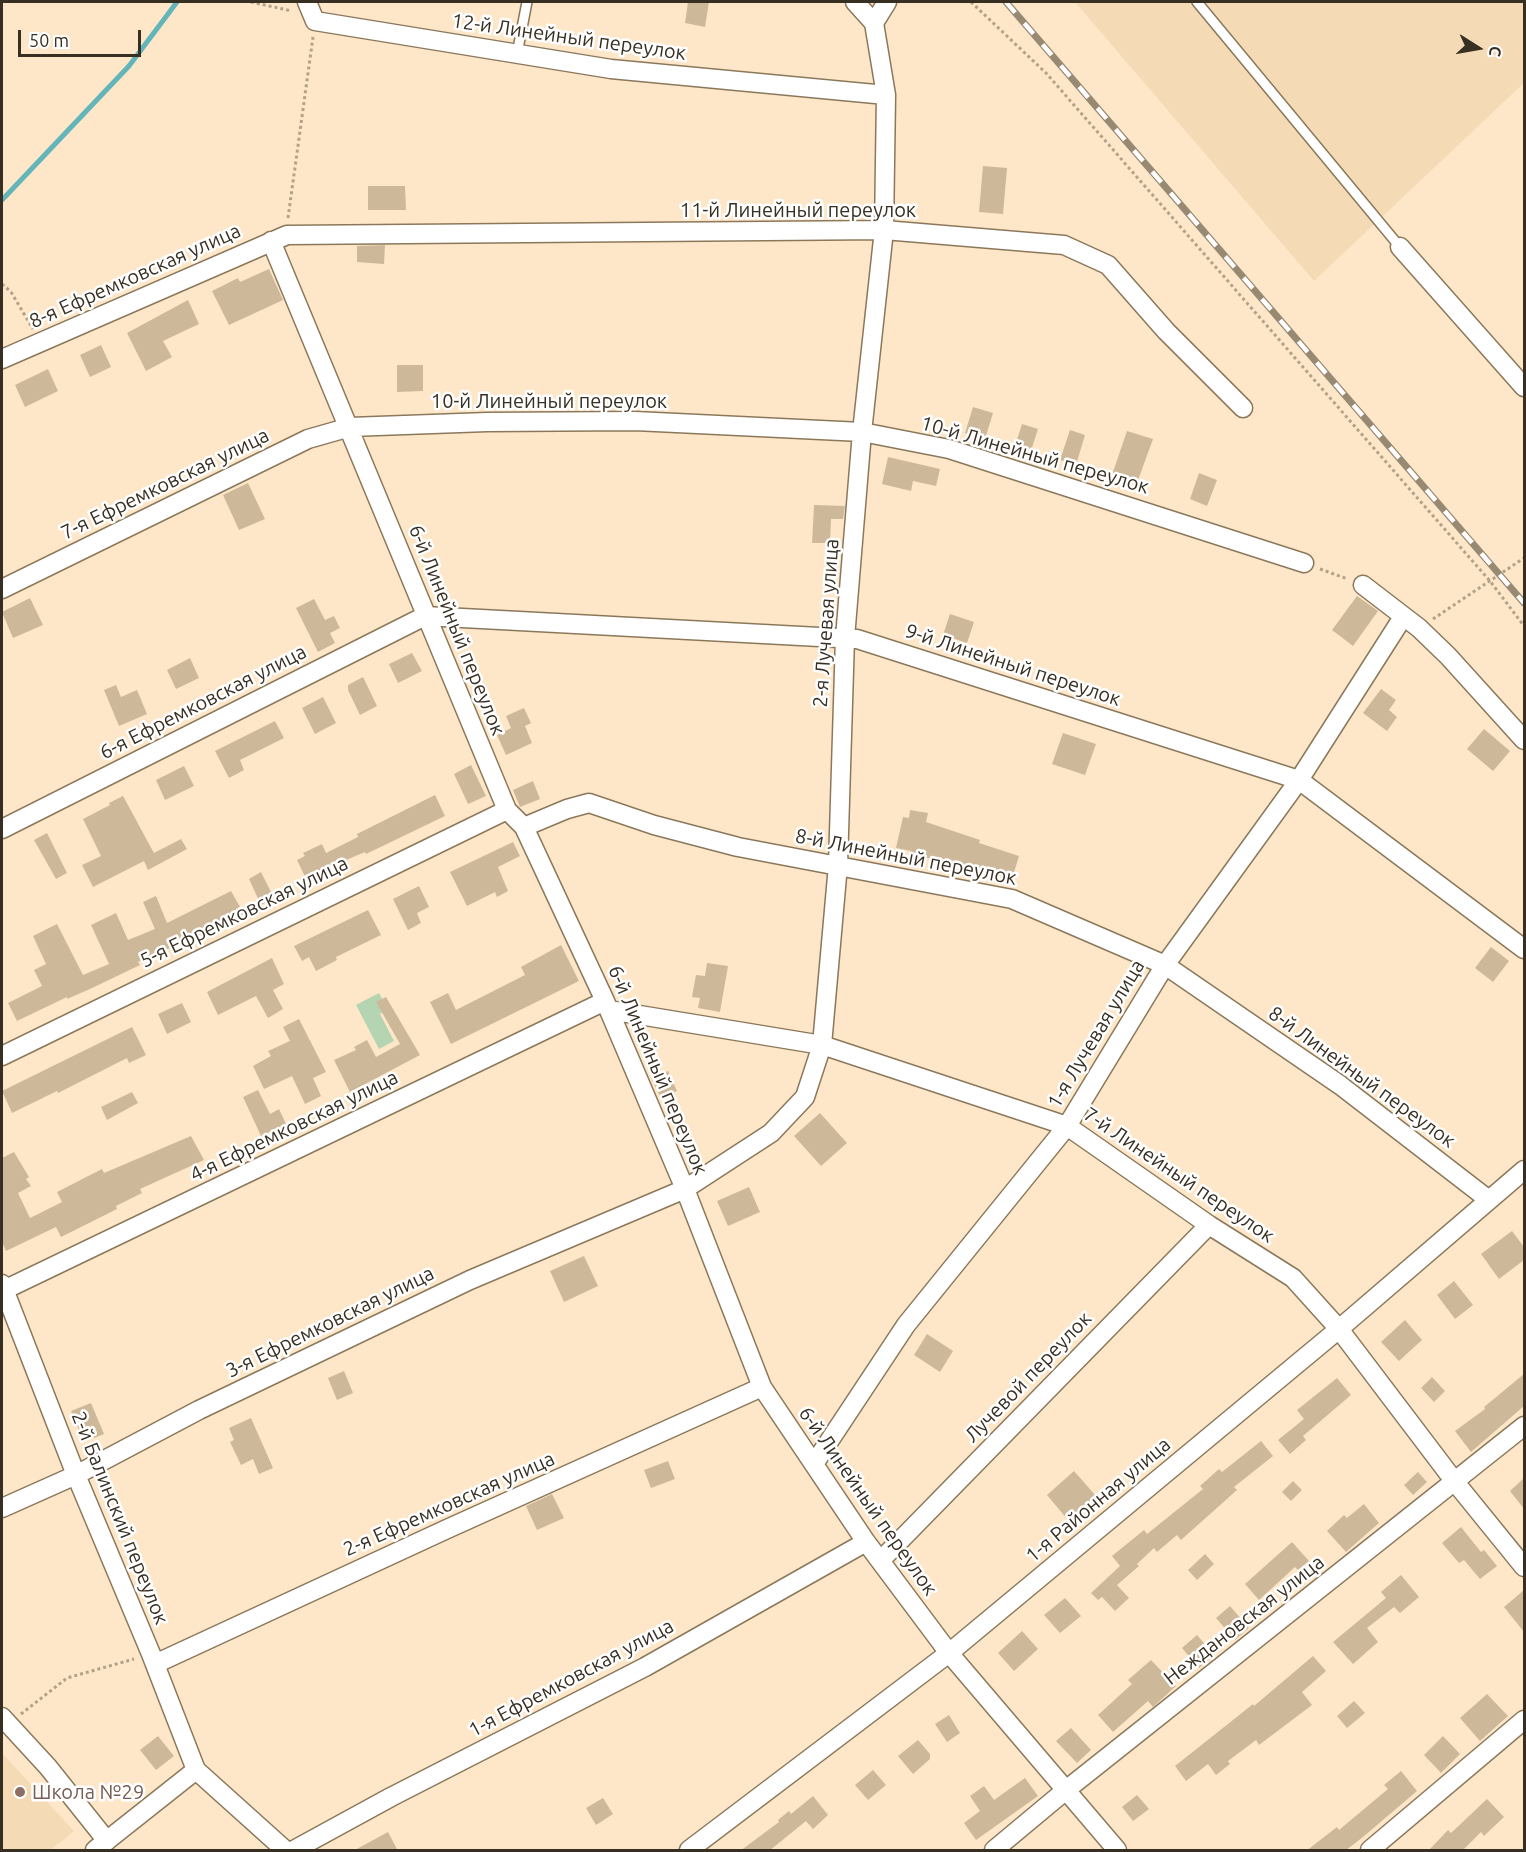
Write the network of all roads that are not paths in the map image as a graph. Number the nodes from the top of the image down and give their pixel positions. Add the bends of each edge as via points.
1 (307, 2) edge
2 (527, 2) edge
3 (855, 2) edge
4 (887, 2) edge
5 (1197, 2) edge
6 (874, 23) junction
7 (516, 54) junction
8 (886, 95) junction
9 (884, 230) junction
10 (279, 238) junction
11 (1400, 247) joint
12 (2, 359) edge
13 (1524, 387) edge
14 (1243, 408) dead end
15 (350, 427) junction
16 (862, 432) junction
17 (1304, 563) road end
18 (1364, 585) road end
19 (2, 589) edge
20 (425, 616) junction
21 (1411, 623) junction
22 (845, 638) junction
23 (1524, 740) edge
24 (1299, 780) junction
25 (507, 810) junction
26 (524, 827) junction
27 (2, 829) edge
28 (838, 865) junction
29 (1524, 949) edge
30 (1165, 965) junction
31 (607, 1006) junction
32 (822, 1045) junction
33 (2, 1056) edge
34 (1067, 1126) junction
35 (1524, 1170) edge
36 (685, 1189) junction
37 (1489, 1200) junction
38 (1209, 1225) junction
39 (2, 1288) edge
40 (1339, 1329) junction
41 (762, 1387) junction
42 (1524, 1426) edge
43 (814, 1464) junction
44 (76, 1475) junction
45 (1455, 1482) junction
46 (2, 1508) edge
47 (866, 1542) junction
48 (880, 1561) junction
49 (1524, 1567) edge
50 (949, 1653) junction
51 (153, 1659) junction
52 (1524, 1720) edge
53 (4, 1721) edge
54 (196, 1770) junction
55 (1066, 1790) junction
56 (101, 1846) edge
57 (285, 1851) edge
58 (294, 1851) edge
59 (689, 1851) edge
60 (994, 1851) edge
61 (1117, 1851) edge
62 (1370, 1851) edge

1 - 7 street, 12-й Линейный переулок via 315,21
2 - 7 lane
3 - 6 street
4 - 6 street
5 - 11 lane
6 - 8 street, 2-я Лучевая улица
7 - 8 street, 12-й Линейный переулок via 612,69
8 - 9 street, 2-я Лучевая улица
9 - 10 street, 11-й Линейный переулок
9 - 14 street, 11-й Линейный переулок via 1064,245 1108,266
9 - 16 street, 2-я Лучевая улица
10 - 12 street, 8-я Ефремковская улица
10 - 15 street, 6-й Линейный переулок
11 - 13 street
15 - 16 street, 10-й Линейный переулок via 635,422
15 - 19 street, 7-я Ефремковская улица via 308,439
15 - 20 street, 6-й Линейный переулок
16 - 17 street, 10-й Линейный переулок via 949,449
16 - 22 street, 2-я Лучевая улица
18 - 21 street
20 - 22 street, 9-й Линейный переулок
20 - 25 street, 6-й Линейный переулок
20 - 27 street, 6-я Ефремковская улица
21 - 23 street via 1449,656
21 - 24 street, 1-я Лучевая улица
22 - 24 street, 9-й Линейный переулок
22 - 28 street, 2-я Лучевая улица
24 - 29 street, 9-й Линейный переулок
24 - 30 street, 1-я Лучевая улица
25 - 26 street, 6-й Линейный переулок
25 - 33 street, 5-я Ефремковская улица
26 - 28 street, 8-й Линейный переулок via 589,803 738,847
26 - 31 street, 6-й Линейный переулок
28 - 30 street, 8-й Линейный переулок via 1012,899
28 - 32 street, 2-я Лучевая улица
30 - 34 street, 1-я Лучевая улица
30 - 37 street, 8-й Линейный переулок via 1340,1085
31 - 32 street, 7-й Линейный переулок
31 - 36 street, 6-й Линейный переулок
31 - 39 street, 4-я Ефремковская улица
32 - 34 street, 7-й Линейный переулок
32 - 36 street, 2-я Лучевая улица via 805,1097 771,1133
34 - 38 street, 7-й Линейный переулок
34 - 43 street, 1-я Лучевая улица via 906,1325
35 - 37 street, 1-я Районная улица
36 - 41 street, 6-й Линейный переулок
36 - 44 street, 3-я Ефремковская улица via 470,1280 199,1410
37 - 40 street, 1-я Районная улица
38 - 40 street, 7-й Линейный переулок via 1293,1278
38 - 48 street, Лучевой переулок
39 - 44 street, 2-й Балинский переулок
40 - 45 street, 7-й Линейный переулок
40 - 50 street, 1-я Районная улица
41 - 43 street, 6-й Линейный переулок
41 - 51 street, 2-я Ефремковская улица
42 - 45 street, Неждановская улица
43 - 47 street, 6-й Линейный переулок
44 - 46 street, 3-я Ефремковская улица
44 - 51 street, 2-й Балинский переулок
45 - 49 street, 7-й Линейный переулок
45 - 55 street, Неждановская улица
47 - 48 street, 6-й Линейный переулок
47 - 58 street, 1-я Ефремковская улица via 645,1667
48 - 50 street, 6-й Линейный переулок
50 - 55 street, 6-й Линейный переулок
50 - 59 street, 1-я Районная улица
51 - 54 street, 2-й Балинский переулок
52 - 62 street
53 - 56 street via 48,1767
54 - 56 street
54 - 57 street
55 - 60 street, Неждановская улица
55 - 61 street, 6-й Линейный переулок

